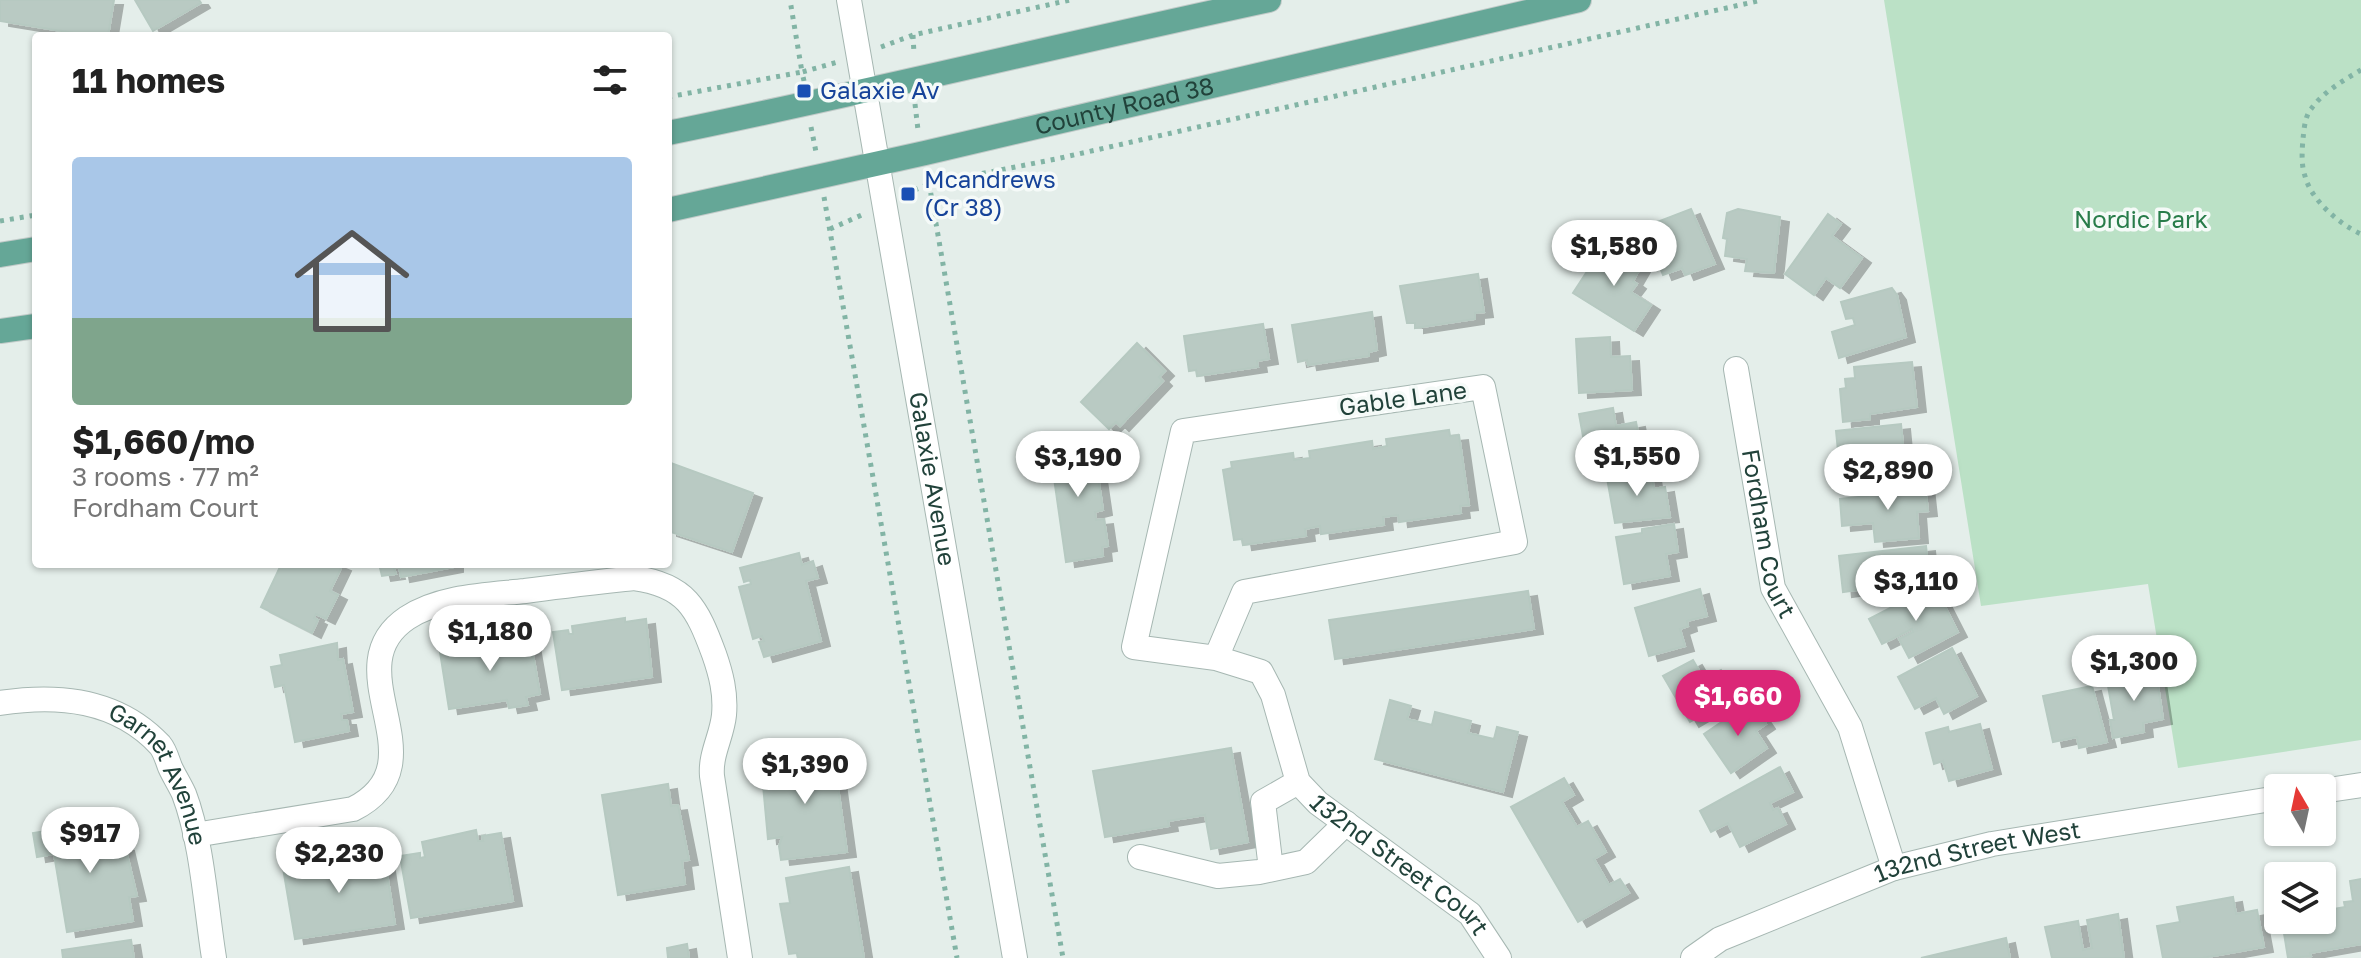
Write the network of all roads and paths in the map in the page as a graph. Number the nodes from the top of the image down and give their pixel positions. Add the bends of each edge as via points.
1 (790, 0) edge
2 (849, 0) edge
3 (1070, 0) edge
4 (1269, 0) edge
5 (1579, 0) edge
6 (1762, 0) edge
7 (2361, 70) edge
8 (914, 78) junction
9 (865, 91) junction
10 (672, 96) edge
11 (672, 132) edge
12 (925, 153) junction
13 (878, 162) junction
14 (929, 184) junction
15 (672, 209) edge
16 (32, 216) edge
17 (0, 221) edge
18 (830, 229) dead end
19 (2361, 234) edge
20 (32, 250) edge
21 (0, 255) edge
22 (32, 327) edge
23 (0, 331) edge
24 (1736, 369) dead end
25 (1134, 647) joint
26 (1216, 658) junction
27 (0, 703) edge
28 (1298, 782) junction
29 (2361, 785) edge
30 (2336, 789) edge
31 (2264, 800) edge
32 (1346, 823) junction
33 (195, 835) junction
34 (1140, 857) dead end
35 (1894, 868) junction
36 (1271, 869) junction
37 (214, 958) edge
38 (740, 958) edge
39 (957, 958) edge
40 (1015, 958) edge
41 (1063, 958) edge
42 (1499, 958) edge
43 (1693, 958) edge

1 - 10 path via 802,72
2 - 9 street, Galaxie Avenue
3 - 8 path via 913,35
4 - 8 main road
5 - 12 main road, County Road 38
6 - 14 path
7 - 19 path via 2310,109 2302,148 2305,177 2316,196 2331,214
8 - 9 main road
8 - 12 path via 916,121
9 - 11 main road
9 - 13 street, Galaxie Avenue
12 - 13 main road, County Road 38
12 - 14 path
13 - 15 main road, County Road 38
13 - 40 street, Galaxie Avenue
14 - 41 path
16 - 17 path
18 - 39 path
20 - 21 main road
22 - 23 main road
24 - 35 street, Fordham Court via 1773,588 1850,727
25 - 26 street, 132nd Street Court
25 - 26 street, Gable Lane via 1183,431 1483,387 1515,542 1244,592
26 - 28 street, 132nd Street Court via 1261,672 1273,695
27 - 33 street, Garnet Avenue via 86,702 141,728 162,747 184,794
28 - 32 street, 132nd Street Court
28 - 36 street via 1263,802
29 - 30 street
31 - 35 street, 132nd Street West via 1992,844
32 - 36 street via 1306,862
32 - 42 street, 132nd Street Court via 1470,914
33 - 37 street, Garnet Avenue
33 - 38 street via 353,809 381,790 392,753 378,667 390,633 408,618 472,597 634,578 657,581 690,602 721,674 724,714 711,762
34 - 36 street via 1218,876
35 - 43 street, 132nd Street West via 1720,939

